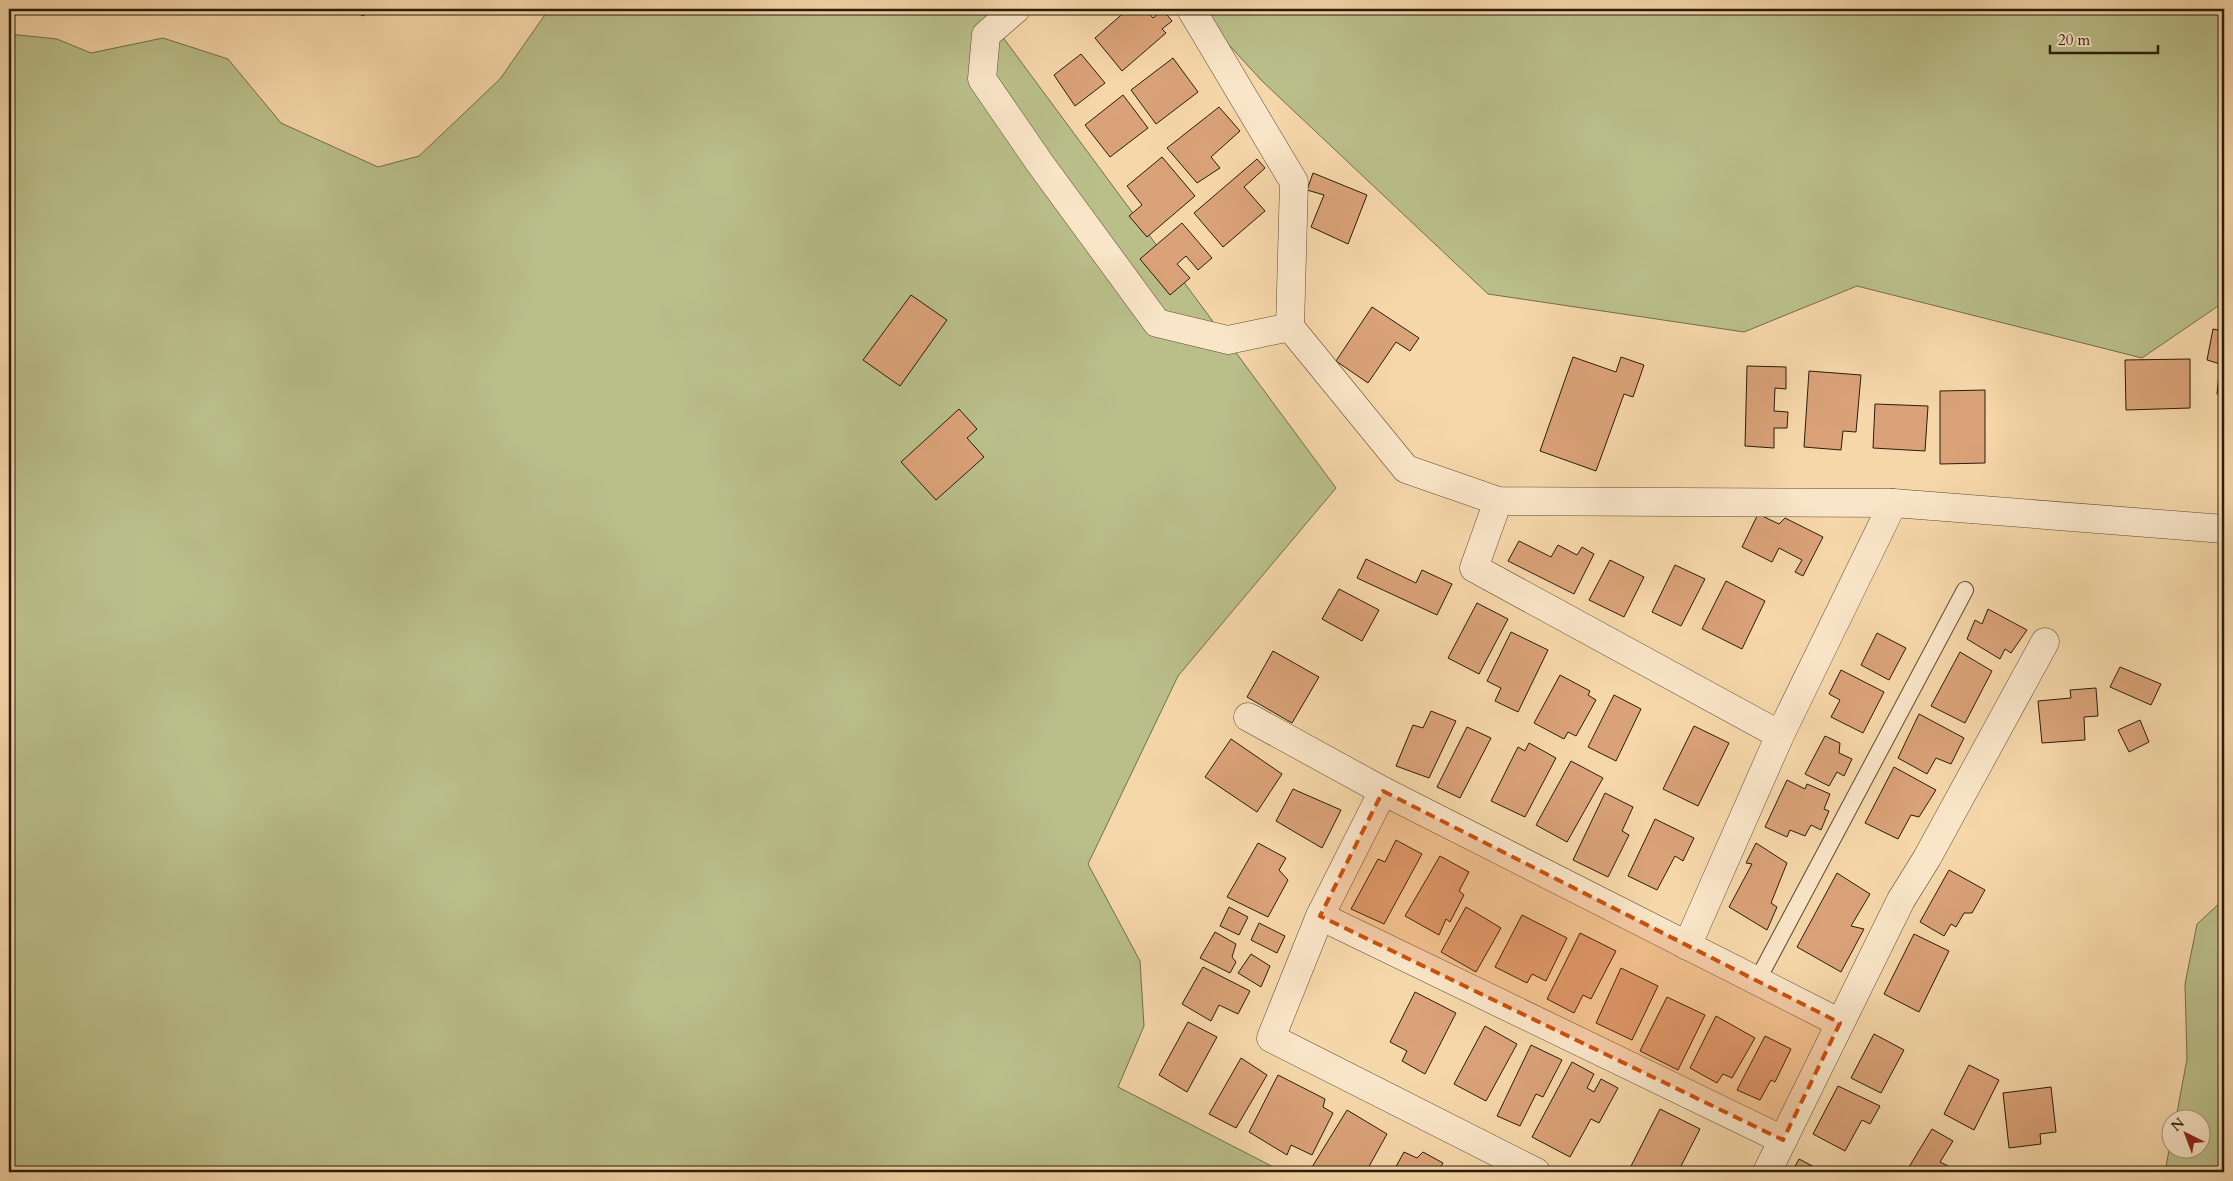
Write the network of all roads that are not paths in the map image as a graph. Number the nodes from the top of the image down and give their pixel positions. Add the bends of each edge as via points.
1 (1016, 9) edge
2 (1191, 9) edge
3 (1290, 327) junction
4 (1498, 500) junction
5 (1894, 503) junction
6 (2224, 529) edge
7 (1965, 590) dead end
8 (2045, 642) dead end
9 (1248, 717) dead end
10 (1780, 735) junction
11 (1383, 791) junction
12 (1320, 916) junction
13 (1686, 946) junction
14 (1757, 981) junction
15 (1840, 1023) junction
16 (1783, 1140) junction
17 (1536, 1172) edge
18 (1767, 1172) edge

1 - 3 street via 986,35 982,79 1157,323 1228,340
2 - 3 street via 1294,182
3 - 4 street via 1406,469
4 - 5 street
4 - 10 street via 1474,568
5 - 6 street
5 - 10 street
7 - 14 lane
8 - 15 street via 1901,900
9 - 11 street
10 - 13 street
11 - 12 street
11 - 13 street
12 - 16 street
12 - 17 street via 1271,1038
13 - 14 street
14 - 15 street
15 - 16 street
16 - 18 street

